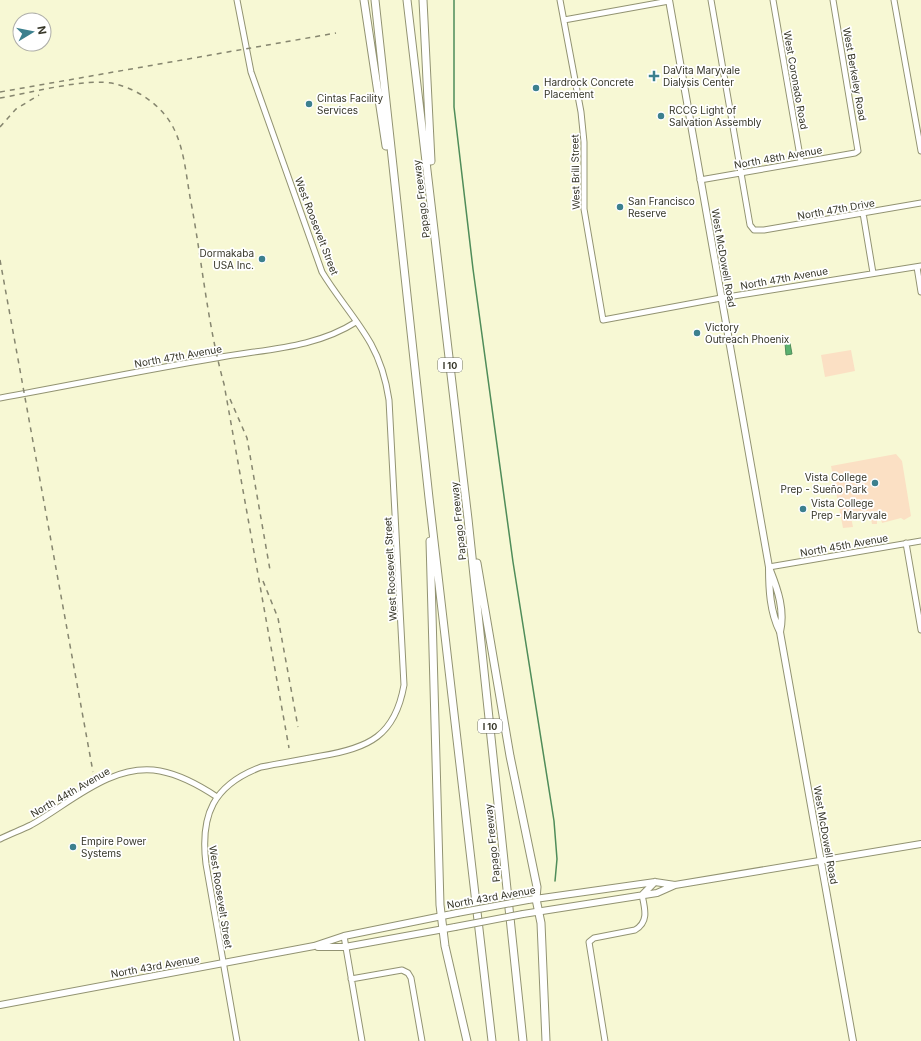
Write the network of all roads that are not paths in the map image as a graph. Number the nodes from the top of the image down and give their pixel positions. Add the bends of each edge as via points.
1 (237, 0) edge
2 (364, 0) edge
3 (375, 0) edge
4 (407, 0) edge
5 (423, 0) edge
6 (560, 0) edge
7 (711, 0) edge
8 (773, 0) edge
9 (833, 0) edge
10 (894, 0) edge
11 (669, 1) edge
12 (564, 20) junction
13 (920, 143) edge
14 (858, 151) joint
15 (921, 151) edge
16 (801, 162) junction
17 (742, 172) junction
18 (700, 180) junction
19 (921, 203) edge
20 (433, 211) junction
21 (863, 213) junction
22 (397, 216) junction
23 (919, 266) edge
24 (873, 273) junction
25 (921, 292) edge
26 (721, 298) junction
27 (603, 320) joint
28 (356, 322) junction
29 (0, 398) edge
30 (429, 498) junction
31 (468, 519) junction
32 (921, 541) edge
33 (906, 544) junction
34 (769, 567) junction
35 (921, 630) edge
36 (217, 797) junction
37 (0, 838) edge
38 (921, 844) edge
39 (821, 861) junction
40 (655, 882) junction
41 (675, 885) junction
42 (657, 893) junction
43 (642, 896) junction
44 (536, 899) junction
45 (538, 912) junction
46 (440, 916) junction
47 (442, 929) junction
48 (344, 936) junction
49 (314, 946) junction
50 (346, 947) junction
51 (223, 964) junction
52 (351, 979) junction
53 (0, 1005) edge
54 (237, 1041) edge
55 (362, 1041) edge
56 (422, 1041) edge
57 (467, 1041) edge
58 (492, 1041) edge
59 (524, 1041) edge
60 (546, 1041) edge
61 (605, 1041) edge
62 (853, 1041) edge

1 - 28 street, West Roosevelt Street via 251,72 322,272
2 - 22 highway
3 - 22 highway
4 - 20 highway, Papago Freeway / I 10
5 - 20 highway
6 - 12 street, West Brill Street
7 - 17 street
8 - 16 street, West Coronado Road
9 - 14 street, West Berkeley Road
10 - 13 street
11 - 12 street
11 - 18 main road, West McDowell Road
12 - 27 street, West Brill Street via 584,139 584,209
13 - 15 street
14 - 16 street, North 48th Avenue
16 - 17 street, North 48th Avenue
17 - 18 street, North 48th Avenue
17 - 21 street, North 47th Drive via 750,225 754,230
18 - 26 main road, West McDowell Road
19 - 21 street, North 47th Drive
20 - 31 highway, Papago Freeway / I 10
21 - 24 street
22 - 30 highway
23 - 24 street, North 47th Avenue
23 - 25 street
24 - 26 street, North 47th Avenue
26 - 27 street, North 47th Avenue
26 - 34 main road, West McDowell Road
28 - 29 street, North 47th Avenue via 341,331 308,343
28 - 36 street, West Roosevelt Street via 378,358 389,400 404,672 402,695 392,721 368,744 342,752 261,767 236,779
30 - 46 highway
30 - 58 highway
31 - 44 highway via 510,756 537,887
31 - 59 highway, Papago Freeway / I 10
32 - 33 street, North 45th Avenue
33 - 34 street, North 45th Avenue
33 - 35 street
34 - 39 main road, West McDowell Road via 777,587 783,620 780,632
36 - 37 street, North 44th Avenue via 195,782 158,770 122,774 106,780 31,825
36 - 51 street, West Roosevelt Street via 207,818 203,842
38 - 39 main road, North 43rd Avenue
39 - 41 main road, North 43rd Avenue
39 - 62 main road, West McDowell Road
40 - 41 main road, North 43rd Avenue
40 - 42 main road
40 - 43 main road
40 - 44 main road, North 43rd Avenue
41 - 42 main road, North 43rd Avenue
42 - 43 main road, North 43rd Avenue
43 - 45 main road, North 43rd Avenue
43 - 61 street via 645,918 640,927 594,938 589,942
44 - 45 highway
44 - 46 main road, North 43rd Avenue, bridge
45 - 47 main road, North 43rd Avenue, bridge
45 - 60 highway via 542,923
46 - 47 highway
46 - 48 main road, North 43rd Avenue
47 - 50 main road, North 43rd Avenue
47 - 57 highway
48 - 49 main road, North 43rd Avenue
48 - 50 street
49 - 50 main road, North 43rd Avenue
49 - 51 main road, North 43rd Avenue
50 - 52 street
51 - 53 main road, North 43rd Avenue
51 - 54 street, West Roosevelt Street
52 - 55 street
52 - 56 street via 402,970 408,973

